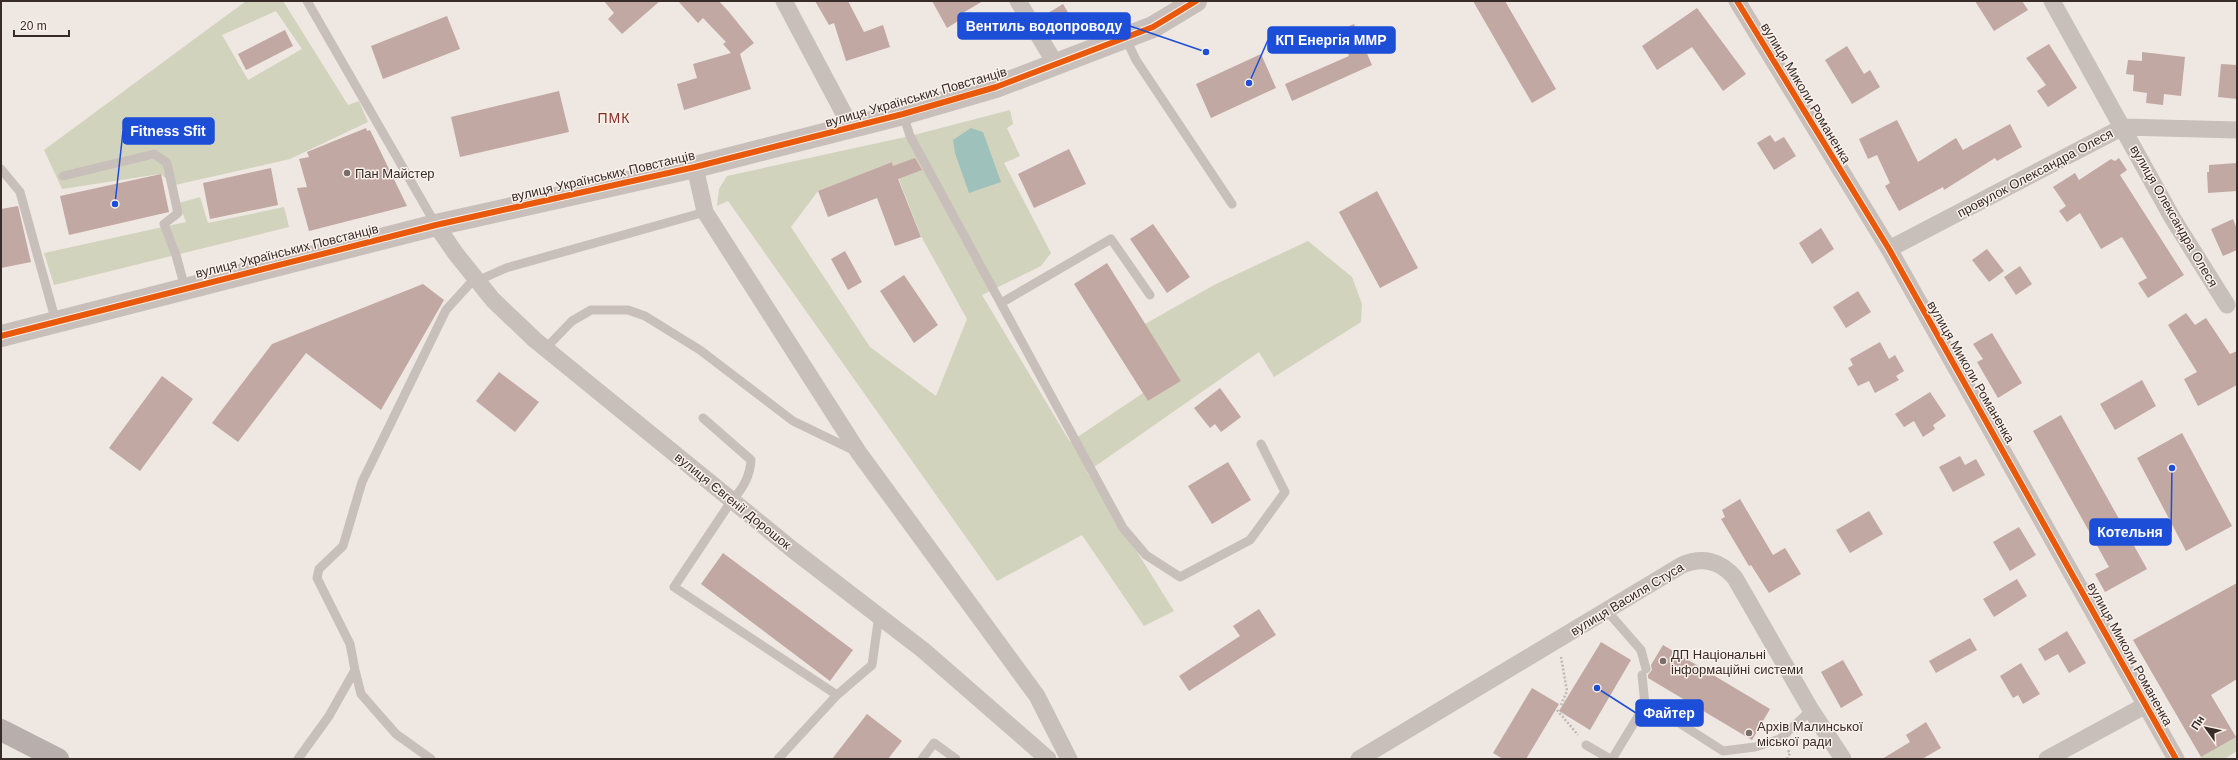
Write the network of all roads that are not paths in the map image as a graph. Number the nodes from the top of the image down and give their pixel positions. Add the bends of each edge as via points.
1 (306, 1) edge
2 (784, 1) edge
3 (1018, 1) edge
4 (1196, 1) edge
5 (1737, 1) edge
6 (2052, 1) edge
7 (1125, 37) junction
8 (1055, 64) junction
9 (903, 114) junction
10 (851, 127) junction
11 (2123, 127) junction
12 (2237, 130) edge
13 (695, 167) junction
14 (1, 169) edge
15 (63, 176) dead end
16 (1232, 204) dead end
17 (706, 212) junction
18 (436, 225) junction
19 (1888, 249) junction
20 (476, 279) junction
21 (185, 288) junction
22 (1150, 295) dead end
23 (1000, 303) junction
24 (2227, 305) dead end
25 (56, 322) junction
26 (1, 336) edge
27 (544, 349) junction
28 (703, 418) dead end
29 (1261, 444) dead end
30 (858, 453) junction
31 (732, 500) junction
32 (1607, 611) junction
33 (879, 615) junction
34 (355, 670) junction
35 (837, 695) junction
36 (1645, 705) junction
37 (2146, 705) junction
38 (1811, 710) junction
39 (1, 730) edge
40 (1586, 744) road end
41 (1721, 755) edge
42 (46, 756) edge
43 (298, 759) edge
44 (431, 759) edge
45 (778, 759) edge
46 (922, 759) edge
47 (956, 759) edge
48 (1048, 759) edge
49 (1068, 759) edge
50 (1359, 759) edge
51 (1611, 759) edge
52 (1843, 759) edge
53 (2047, 759) edge
54 (2176, 759) edge

1 - 18 lane
2 - 10 street
3 - 8 street
4 - 7 street, вулиця Українських Повстанців via 1153,26
5 - 19 street, вулиця Миколи Романенка
6 - 11 street, вулиця Олександра Олеся
7 - 8 street, вулиця Українських Повстанців
7 - 16 lane via 1136,60
8 - 9 street, вулиця Українських Повстанців via 996,88
9 - 10 street, вулиця Українських Повстанців
9 - 23 lane via 910,136
10 - 13 street, вулиця Українських Повстанців
11 - 12 street, провулок Олександра Олеся
11 - 19 street, провулок Олександра Олеся
11 - 24 street, вулиця Олександра Олеся via 2173,219
13 - 17 street
13 - 18 street, вулиця Українських Повстанців
14 - 25 lane via 20,192
15 - 21 lane via 154,154 167,163 178,213 164,224
17 - 20 lane via 518,264
17 - 30 street
18 - 20 street, вулиця Євгенії Дорошок
18 - 21 street, вулиця Українських Повстанців
19 - 37 street, вулиця Миколи Романенка
20 - 27 street, вулиця Євгенії Дорошок via 509,316
20 - 34 lane via 446,310 362,482 343,546 319,569 317,578 350,644
21 - 25 street, вулиця Українських Повстанців
22 - 23 lane via 1111,239
23 - 29 lane via 1123,528 1146,556 1180,577 1250,540 1285,492
25 - 26 street, вулиця Українських Повстанців
27 - 30 lane via 572,321 591,310 628,310 645,316 700,350 793,421
27 - 31 street, вулиця Євгенії Дорошок
28 - 31 lane via 751,460 750,471 741,491
30 - 49 street via 1037,696
31 - 33 street, вулиця Євгенії Дорошок
31 - 35 lane via 674,587
32 - 36 lane via 1641,650
32 - 38 street, вулиця Василя Стуса via 1688,563 1703,560 1722,565 1746,597
32 - 50 street, вулиця Василя Стуса
33 - 35 lane via 872,665
33 - 48 street, вулиця Євгенії Дорошок
34 - 43 lane via 329,716
34 - 44 lane via 361,694 396,734
35 - 45 lane
36 - 41 lane via 1659,710
36 - 51 lane
37 - 53 street
37 - 54 street, вулиця Миколи Романенка
38 - 41 lane via 1780,739
38 - 52 street, вулиця Василя Стуса
39 - 42 main road
40 - 51 lane
46 - 47 lane via 934,743

